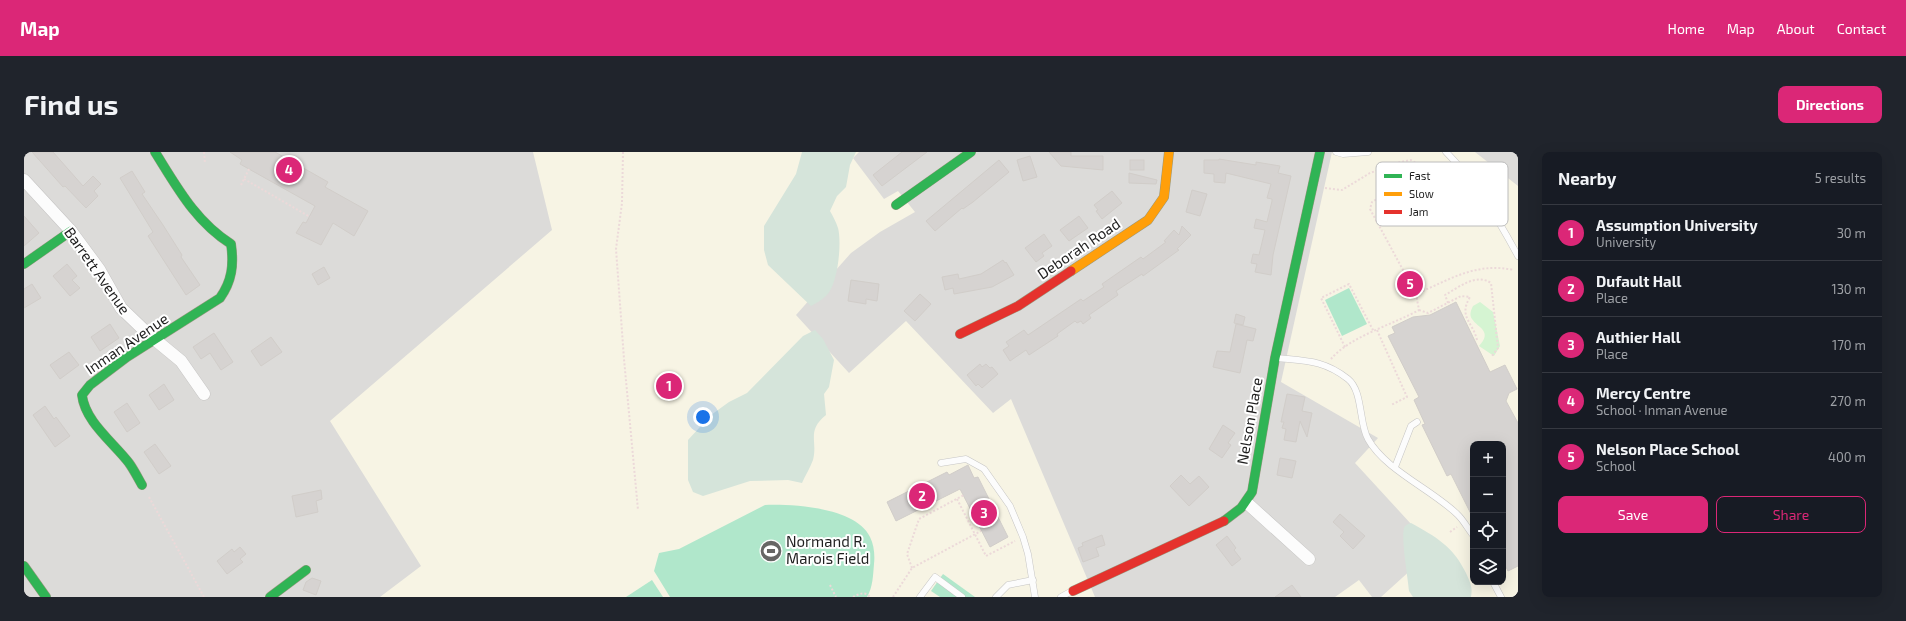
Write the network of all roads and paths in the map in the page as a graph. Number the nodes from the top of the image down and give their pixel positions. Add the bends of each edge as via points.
1 (155, 152) edge
2 (204, 152) edge
3 (623, 152) edge
4 (971, 152) edge
5 (1169, 152) edge
6 (1320, 152) edge
7 (1336, 152) edge
8 (1368, 152) edge
9 (1446, 152) edge
10 (1400, 162) edge
11 (1415, 162) edge
12 (1455, 162) edge
13 (205, 163) dead end
14 (249, 169) dead end
15 (1376, 171) edge
16 (244, 179) junction
17 (24, 180) edge
18 (241, 185) dead end
19 (1320, 187) dead end
20 (1376, 200) edge
21 (896, 206) dead end
22 (310, 216) dead end
23 (1376, 220) edge
24 (1379, 226) edge
25 (1502, 226) edge
26 (71, 231) junction
27 (1518, 256) edge
28 (24, 264) edge
29 (1514, 270) dead end
30 (1416, 294) junction
31 (1448, 303) junction
32 (1419, 310) junction
33 (1377, 330) junction
34 (1374, 332) junction
35 (960, 334) dead end
36 (155, 340) junction
37 (1477, 340) dead end
38 (1345, 347) junction
39 (1492, 356) dead end
40 (1275, 358) junction
41 (1327, 365) junction
42 (204, 394) dead end
43 (1391, 405) dead end
44 (1417, 422) dead end
45 (941, 463) dead end
46 (1395, 467) junction
47 (142, 485) joint
48 (964, 495) dead end
49 (957, 499) junction
50 (1247, 503) junction
51 (638, 510) dead end
52 (1458, 526) dead end
53 (981, 531) dead end
54 (1470, 531) edge
55 (1450, 532) dead end
56 (975, 535) junction
57 (1022, 537) junction
58 (1309, 559) dead end
59 (24, 566) edge
60 (912, 568) junction
61 (306, 570) dead end
62 (1033, 580) junction
63 (830, 585) dead end
64 (1495, 585) edge
65 (1073, 590) joint
66 (46, 597) edge
67 (204, 597) edge
68 (270, 597) edge
69 (836, 597) edge
70 (853, 597) edge
71 (870, 597) edge
72 (893, 597) edge
73 (920, 597) edge
74 (962, 597) edge
75 (996, 597) edge
76 (1035, 597) edge
77 (1060, 597) edge
78 (1501, 597) edge

1 - 36 street, Inman Avenue via 193,213 208,228 231,244 233,272 225,292 214,303
2 - 13 path
3 - 51 path via 622,202 616,249
4 - 21 street
5 - 35 street, Deborah Road via 1164,198 1148,220 1018,306
6 - 40 street, Nelson Place
7 - 8 lane
9 - 12 lane
10 - 11 path
14 - 16 path
15 - 19 path via 1342,190
16 - 18 path
16 - 22 path
17 - 26 street, Barrett Avenue
20 - 23 path via 1372,202 1370,209
24 - 30 path
25 - 27 lane
26 - 28 street
26 - 36 street, Barrett Avenue via 99,269 121,308
29 - 30 path via 1500,267 1480,268
30 - 32 path
31 - 32 path via 1428,313
31 - 37 path via 1461,296 1470,297 1465,306 1465,315 1476,333
31 - 39 path via 1445,295 1475,279 1485,279 1492,283 1498,348
32 - 33 path
33 - 34 path
33 - 43 path via 1407,397
34 - 38 path
34 - 38 path via 1350,284 1321,298
36 - 42 street, Barrett Avenue via 181,361
36 - 47 street, Inman Avenue via 90,385 81,397 96,424 129,463
38 - 41 path via 1336,353
40 - 41 lane
40 - 50 street, Nelson Place via 1252,492
41 - 46 lane via 1350,381 1357,393 1367,439 1383,459
44 - 46 lane via 1411,426
45 - 57 lane via 966,460 984,469 1010,506
46 - 54 lane via 1459,516
47 - 67 path
48 - 49 path
49 - 56 path
49 - 60 path via 919,519 907,554
50 - 58 street
50 - 65 street, Nelson Place via 1236,514 1215,526
52 - 55 path
53 - 56 path
56 - 57 path via 986,556
56 - 60 path
57 - 62 lane
59 - 66 street
60 - 72 path
61 - 68 street
62 - 75 lane via 1008,586
62 - 76 lane
63 - 69 path
64 - 78 lane
65 - 77 lane
70 - 71 path via 865,593
73 - 74 lane via 935,577

